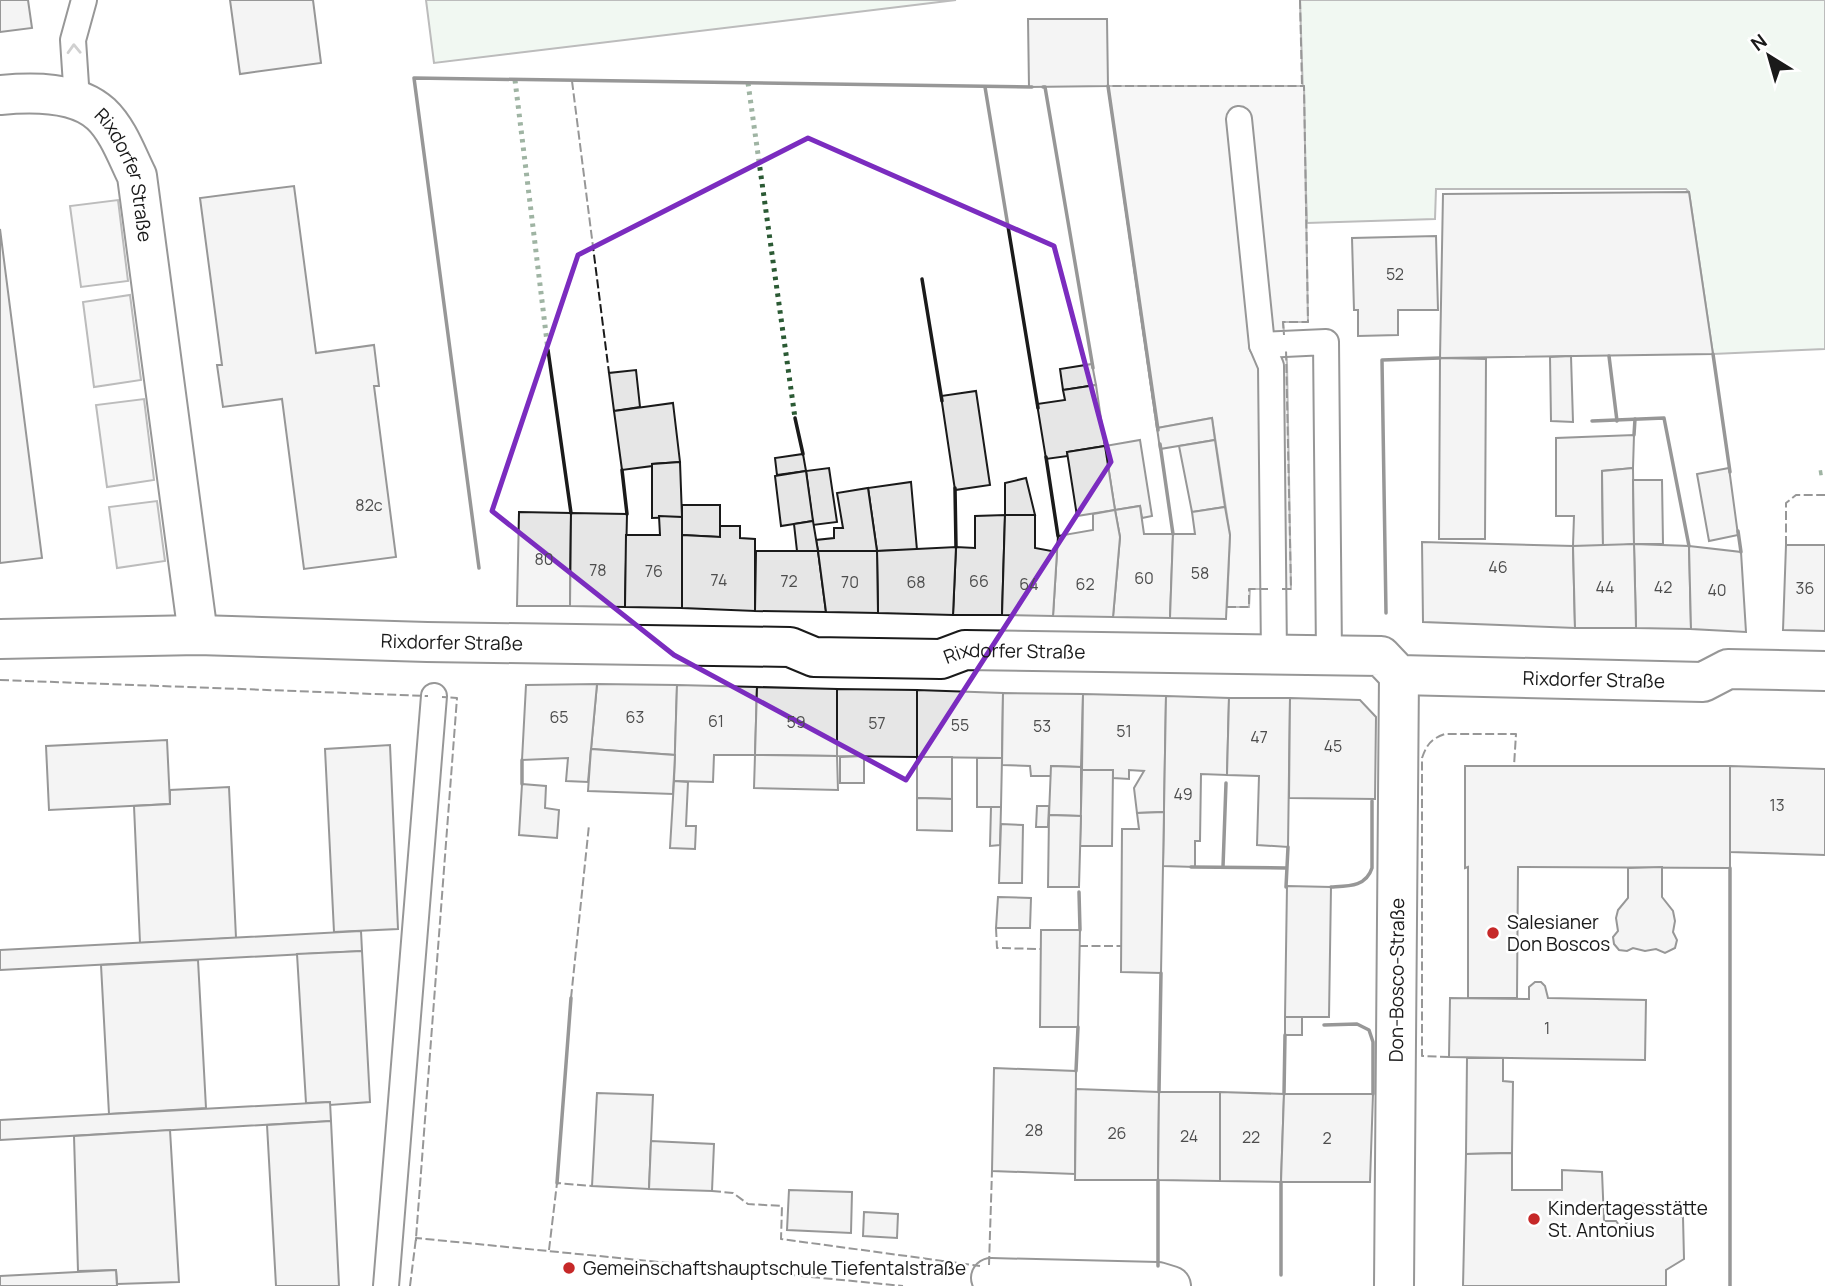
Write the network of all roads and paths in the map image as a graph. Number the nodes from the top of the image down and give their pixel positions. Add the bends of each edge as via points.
1 (84, 0) edge
2 (0, 95) edge
3 (77, 100) junction
4 (1239, 119) dead end
5 (1262, 345) junction
6 (198, 635) junction
7 (0, 639) edge
8 (1273, 655) junction
9 (1329, 655) junction
10 (1825, 671) edge
11 (1399, 675) junction
12 (434, 696) dead end
13 (991, 1278) dead end
14 (386, 1286) edge
15 (1171, 1286) edge
16 (1394, 1286) edge

3 -> 1 lane via 72,40
2 - 3 street, Rixdorfer Straße via 57,95
3 - 6 street, Rixdorfer Straße via 108,123 137,176
4 - 5 lane
5 - 8 lane via 1271,366
5 - 9 lane via 1326,342
6 - 7 street, Rixdorfer Straße
6 - 8 street, Rixdorfer Straße via 790,647 827,658 941,659 965,650
8 - 9 street, Rixdorfer Straße
9 - 11 street, Rixdorfer Straße via 1381,656
10 - 11 street, Rixdorfer Straße via 1728,669 1703,682
11 - 16 street, Don-Bosco-Straße
12 - 14 lane
13 - 15 street

